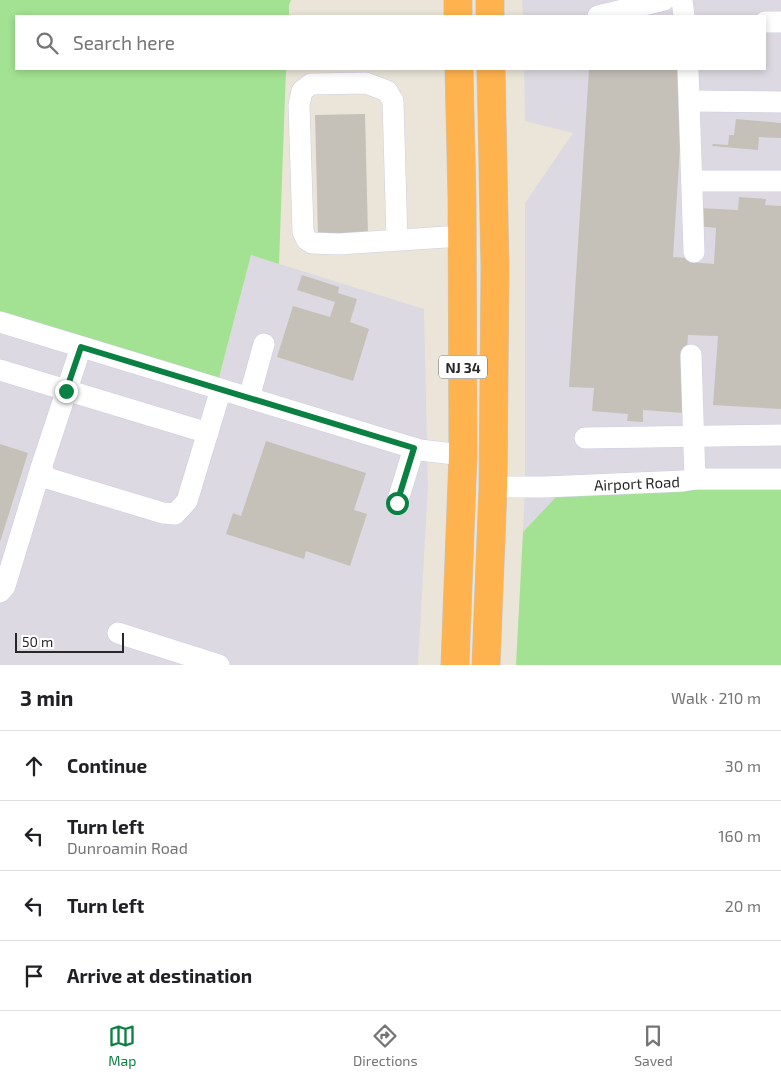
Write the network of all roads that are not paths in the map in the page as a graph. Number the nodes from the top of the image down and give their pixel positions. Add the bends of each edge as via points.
1 (458, 0) edge
2 (490, 0) edge
3 (664, 0) edge
4 (682, 0) edge
5 (458, 15) edge
6 (490, 15) edge
7 (602, 15) edge
8 (684, 15) edge
9 (766, 22) edge
10 (781, 22) edge
11 (459, 70) edge
12 (491, 70) edge
13 (688, 70) edge
14 (690, 102) junction
15 (781, 102) edge
16 (692, 181) junction
17 (781, 181) edge
18 (462, 236) junction
19 (388, 241) junction
20 (694, 252) dead end
21 (0, 322) edge
22 (264, 344) dead end
23 (81, 347) junction
24 (691, 355) dead end
25 (0, 370) edge
26 (221, 390) junction
27 (66, 391) junction
28 (249, 398) junction
29 (208, 433) junction
30 (781, 435) edge
31 (694, 437) junction
32 (586, 438) dead end
33 (414, 448) junction
34 (463, 455) junction
35 (41, 468) junction
36 (696, 479) junction
37 (781, 479) edge
38 (493, 487) junction
39 (397, 503) dead end
40 (0, 592) edge
41 (118, 633) dead end
42 (219, 665) edge
43 (455, 665) edge
44 (486, 665) edge

1 - 5 highway
2 - 6 highway
3 - 7 street
4 - 8 street
9 - 10 street
11 - 18 highway, NJ 34
12 - 38 highway, NJ 34 via 495,268
13 - 14 street
14 - 15 street
14 - 16 street
16 - 17 street
16 - 20 street
18 - 19 street
18 - 34 highway, NJ 34
19 - 19 street via 393,101 387,91 366,83 311,84 302,91 299,105 303,232 312,243
21 - 23 street
22 - 28 street
23 - 26 street
23 - 27 street
24 - 31 street
25 - 27 street
26 - 28 street
26 - 29 street
27 - 29 street
27 - 35 street
28 - 33 street
29 - 35 street via 187,501 175,514 47,478
30 - 31 street
31 - 32 street
31 - 36 street
33 - 34 street
33 - 39 street
34 - 43 highway, NJ 34
35 - 40 street via 5,586
36 - 37 street, Airport Road
36 - 38 street, Airport Road
38 - 44 highway, NJ 34
41 - 42 street

